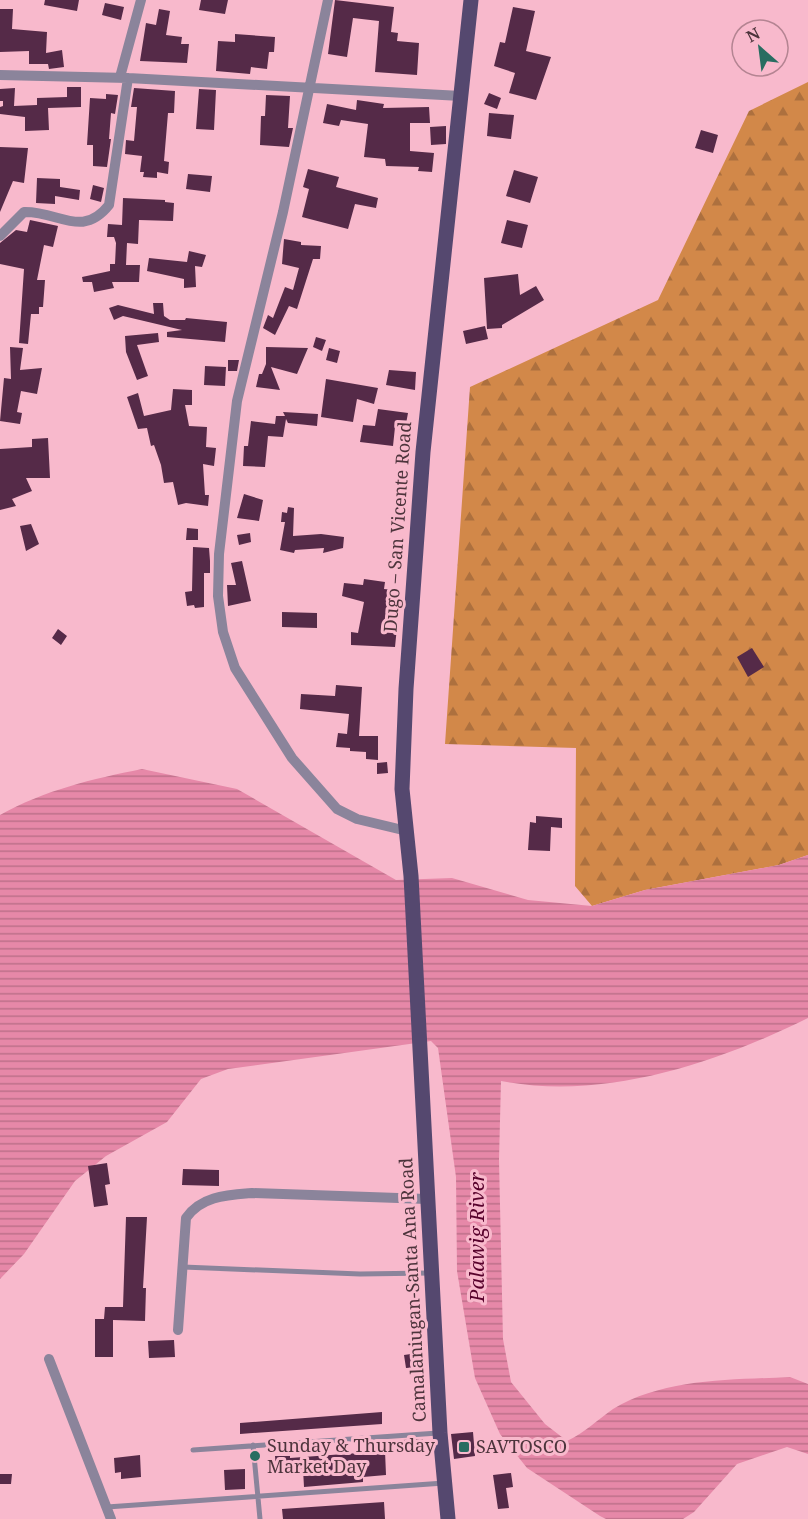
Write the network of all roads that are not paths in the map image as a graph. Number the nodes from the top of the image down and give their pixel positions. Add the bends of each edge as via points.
1 (141, 0) edge
2 (328, 0) edge
3 (471, 0) edge
4 (0, 75) edge
5 (124, 77) junction
6 (310, 88) junction
7 (461, 96) junction
8 (0, 236) edge
9 (407, 831) junction
10 (419, 1059) joint
11 (427, 1199) junction
12 (183, 1267) junction
13 (432, 1273) junction
14 (178, 1330) dead end
15 (50, 1359) dead end
16 (440, 1433) junction
17 (253, 1445) junction
18 (193, 1450) dead end
19 (445, 1483) junction
20 (259, 1496) junction
21 (106, 1507) junction
22 (111, 1519) edge
23 (260, 1519) edge
24 (448, 1519) edge

1 - 5 street
2 - 6 street
3 - 7 main road, Dugo – San Vicente Road
4 - 5 street
5 - 6 street
5 - 8 street via 109,206 99,218 81,224 24,212
6 - 7 street
6 - 9 street via 237,401 218,596 235,668 264,718 318,790 337,809 357,819
7 - 9 main road, Dugo – San Vicente Road via 423,452 406,689 402,789
9 - 10 main road, Dugo – San Vicente Road
10 - 11 main road, Camalaniugan-Santa Ana Road
11 - 12 street via 298,1193 225,1195 204,1201 186,1218
11 - 13 main road, Camalaniugan-Santa Ana Road
12 - 13 lane
12 - 14 street
13 - 16 main road, Camalaniugan-Santa Ana Road
15 - 21 street
16 - 17 lane
16 - 19 main road, Camalaniugan-Santa Ana Road
17 - 18 lane
17 - 20 lane
19 - 20 lane
19 - 24 main road, Camalaniugan-Santa Ana Road
20 - 21 lane
20 - 23 lane
21 - 22 street

